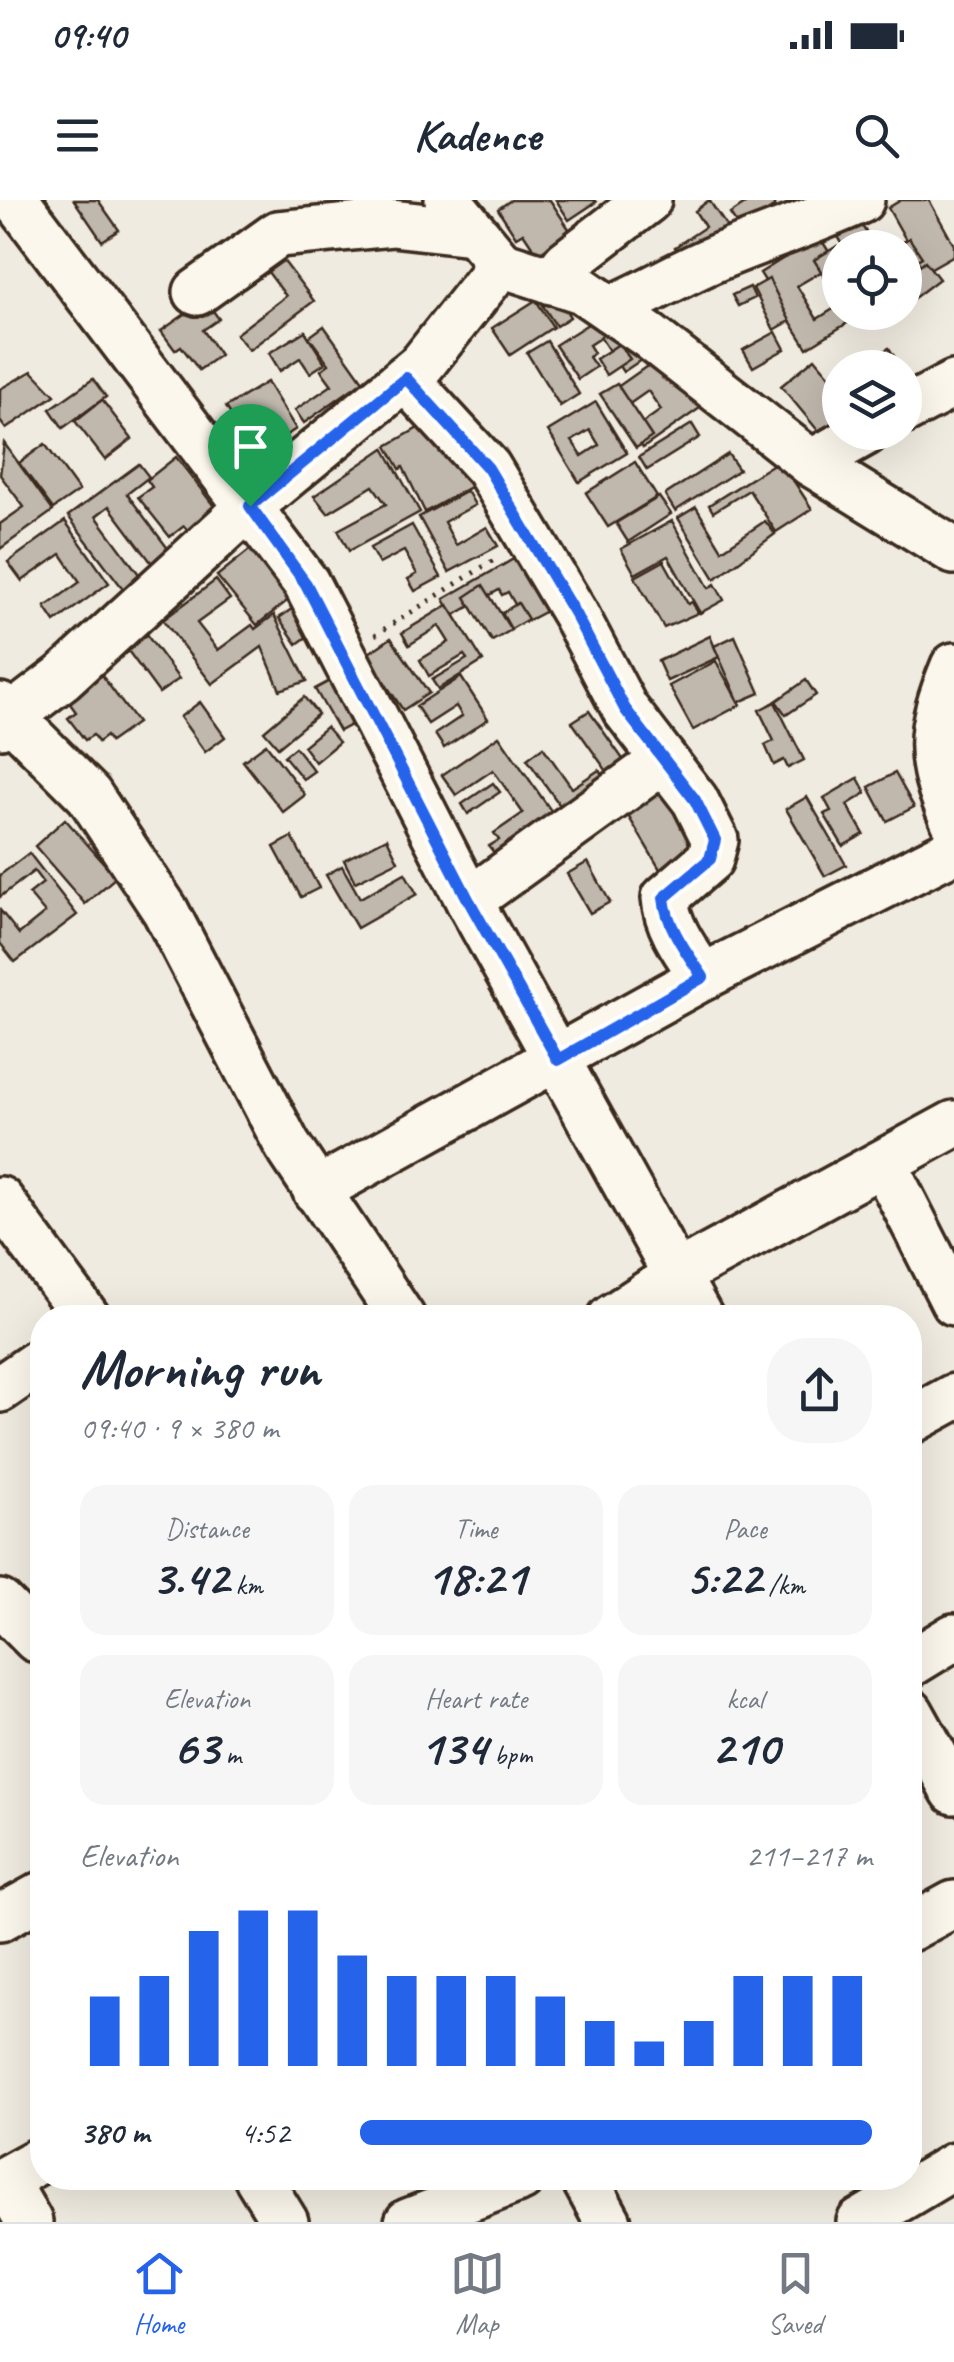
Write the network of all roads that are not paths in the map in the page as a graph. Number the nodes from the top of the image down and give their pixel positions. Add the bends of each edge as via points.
1 (648, 200) edge
2 (861, 200) edge
3 (11, 207) edge
4 (473, 232) edge
5 (552, 281) junction
6 (197, 292) dead end
7 (610, 309) junction
8 (406, 378) junction
9 (954, 384) edge
10 (922, 401) edge
11 (835, 450) edge
12 (812, 463) junction
13 (250, 506) junction
14 (954, 552) edge
15 (954, 666) edge
16 (3, 715) edge
17 (664, 760) junction
18 (954, 821) edge
19 (954, 850) edge
20 (469, 901) junction
21 (703, 977) junction
22 (558, 1060) junction
23 (954, 1124) edge
24 (884, 1164) junction
25 (316, 1191) junction
26 (0, 1200) edge
27 (678, 1274) junction
28 (954, 1302) edge
29 (78, 1305) edge
30 (393, 1305) edge
31 (631, 1305) edge
32 (694, 1305) edge
33 (30, 1368) edge
34 (0, 1389) edge
35 (954, 1398) edge
36 (922, 1415) edge
37 (0, 1604) edge
38 (954, 1637) edge
39 (26, 1644) edge
40 (922, 1657) edge
41 (922, 1733) edge
42 (954, 1790) edge
43 (30, 1901) edge
44 (954, 1904) edge
45 (1, 1916) edge
46 (922, 1921) edge
47 (954, 2166) edge
48 (16, 2173) edge
49 (922, 2180) edge
50 (265, 2190) edge
51 (474, 2190) edge
52 (591, 2190) edge
53 (901, 2190) edge
54 (876, 2201) edge
55 (423, 2203) edge
56 (29, 2222) edge
57 (285, 2222) edge
58 (608, 2222) edge

1 - 5 street
2 - 7 street
3 - 13 street
4 - 5 street
4 - 6 street via 392,223 278,234
4 - 8 street via 422,364
5 - 7 street
7 - 12 street
8 - 13 street
8 - 17 street via 488,468 625,709
9 - 10 street
11 - 12 street
12 - 14 street
13 - 16 street via 64,677
13 - 20 street via 306,584
15 - 18 street via 932,754
16 - 25 street via 88,795 165,910
17 - 20 street
17 - 21 street via 715,840 710,859 664,898 680,942
19 - 21 street
20 - 22 street
21 - 22 street
22 - 25 street
22 - 27 street
23 - 24 street
24 - 27 street
24 - 28 street
25 - 30 street
26 - 29 street
27 - 31 street
27 - 32 street
33 - 34 street
35 - 36 street
37 - 39 street
38 - 40 street
41 - 42 street
43 - 45 street
44 - 46 street
47 - 49 street
48 - 56 street
50 - 57 street
51 - 55 street
52 - 58 street
53 - 54 street

